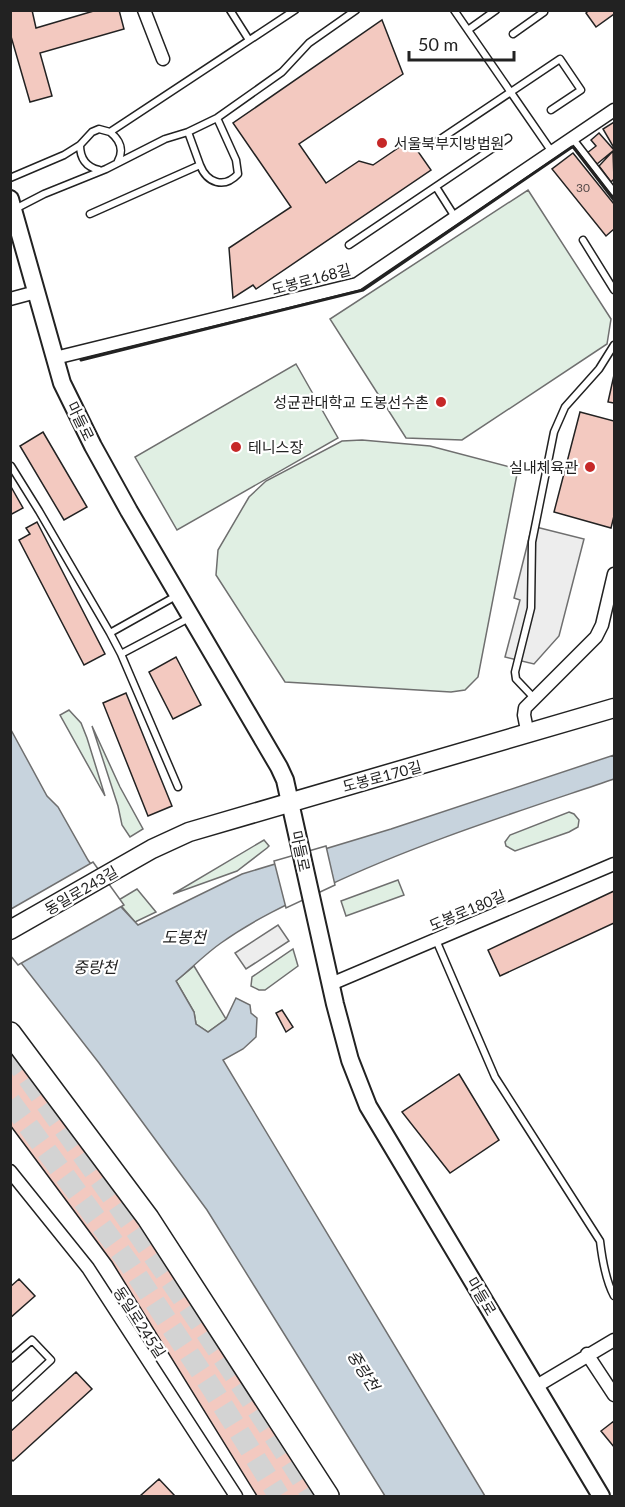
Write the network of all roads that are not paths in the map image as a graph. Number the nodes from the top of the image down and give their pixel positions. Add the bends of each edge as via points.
1 (144, 10) edge
2 (230, 10) edge
3 (295, 10) edge
4 (356, 10) edge
5 (454, 10) edge
6 (496, 10) edge
7 (543, 10) edge
8 (284, 13) edge
9 (468, 30) junction
10 (513, 34) dead end
11 (249, 40) junction
12 (163, 59) dead end
13 (510, 91) junction
14 (551, 110) dead end
15 (615, 110) edge
16 (217, 118) junction
17 (110, 132) junction
18 (188, 132) junction
19 (508, 138) dead end
20 (573, 139) junction
21 (433, 144) dead end
22 (81, 145) junction
23 (552, 153) junction
24 (118, 161) junction
25 (200, 165) junction
26 (99, 170) junction
27 (10, 177) edge
28 (436, 187) junction
29 (615, 192) edge
30 (12, 204) edge
31 (90, 214) dead end
32 (456, 217) junction
33 (583, 240) dead end
34 (349, 246) dead end
35 (615, 290) edge
36 (36, 292) junction
37 (10, 299) edge
38 (615, 345) edge
39 (55, 358) junction
40 (11, 466) edge
41 (615, 574) edge
42 (180, 595) junction
43 (191, 616) junction
44 (110, 633) junction
45 (121, 654) junction
46 (534, 698) junction
47 (615, 708) edge
48 (528, 735) junction
49 (178, 787) dead end
50 (290, 801) junction
51 (152, 849) joint
52 (615, 864) edge
53 (10, 930) edge
54 (436, 940) junction
55 (331, 984) junction
56 (10, 1033) edge
57 (10, 1057) edge
58 (34, 1070) junction
59 (10, 1171) edge
60 (615, 1296) edge
61 (615, 1340) edge
62 (587, 1354) junction
63 (10, 1359) edge
64 (535, 1387) junction
65 (615, 1395) edge
66 (10, 1398) edge
67 (236, 1497) edge
68 (328, 1497) edge
69 (601, 1497) edge

1 - 12 street
2 - 11 lane
3 - 8 lane
4 - 16 lane via 309,43 282,72
5 - 9 lane
6 - 9 lane
7 - 10 lane
8 - 11 lane
9 - 13 lane
11 - 17 lane
13 - 14 lane via 560,58 581,90
13 - 21 lane
13 - 23 lane
15 - 20 street, 도봉로168길
16 - 18 lane
16 - 25 lane via 236,160 237,174 231,182 223,184 214,181
17 - 22 lane via 92,132
17 - 24 lane via 122,148
18 - 24 lane
18 - 25 lane
19 - 28 lane
20 - 23 street, 도봉로168길
20 - 29 lane
22 - 26 lane via 82,159
22 - 27 lane
23 - 32 street, 도봉로168길
24 - 26 lane
25 - 31 lane
26 - 30 lane
28 - 32 lane
28 - 34 lane
30 - 36 street, 마들로
32 - 39 street, 도봉로168길 via 357,284
33 - 35 lane
36 - 37 street
36 - 39 street, 마들로
38 - 46 lane via 565,407 554,432 532,542 531,608 515,672 516,679
39 - 42 street, 마들로 via 62,383 93,446
40 - 44 lane
41 - 46 street via 596,637
42 - 43 street, 마들로
42 - 44 lane
43 - 45 lane
43 - 50 street, 마들로 via 279,767
44 - 45 lane
45 - 49 lane
46 - 48 street via 524,711
47 - 48 main road, 도봉로170길
48 - 50 main road, 도봉로170길
50 - 51 main road, 도봉로170길 via 189,832
50 - 55 street, 마들로
51 - 53 main road, 동일로243길
52 - 54 street, 도봉로180길
54 - 55 street, 도봉로180길
54 - 60 lane via 495,1077 600,1240
55 - 64 street, 마들로 via 350,1060 368,1106
56 - 58 highway
57 - 58 highway
58 - 68 highway via 148,1218
59 - 67 street, 동일로245길 via 88,1268
61 - 62 street
62 - 64 street
62 - 65 street
63 - 66 lane via 32,1340 51,1360
64 - 69 street, 마들로

